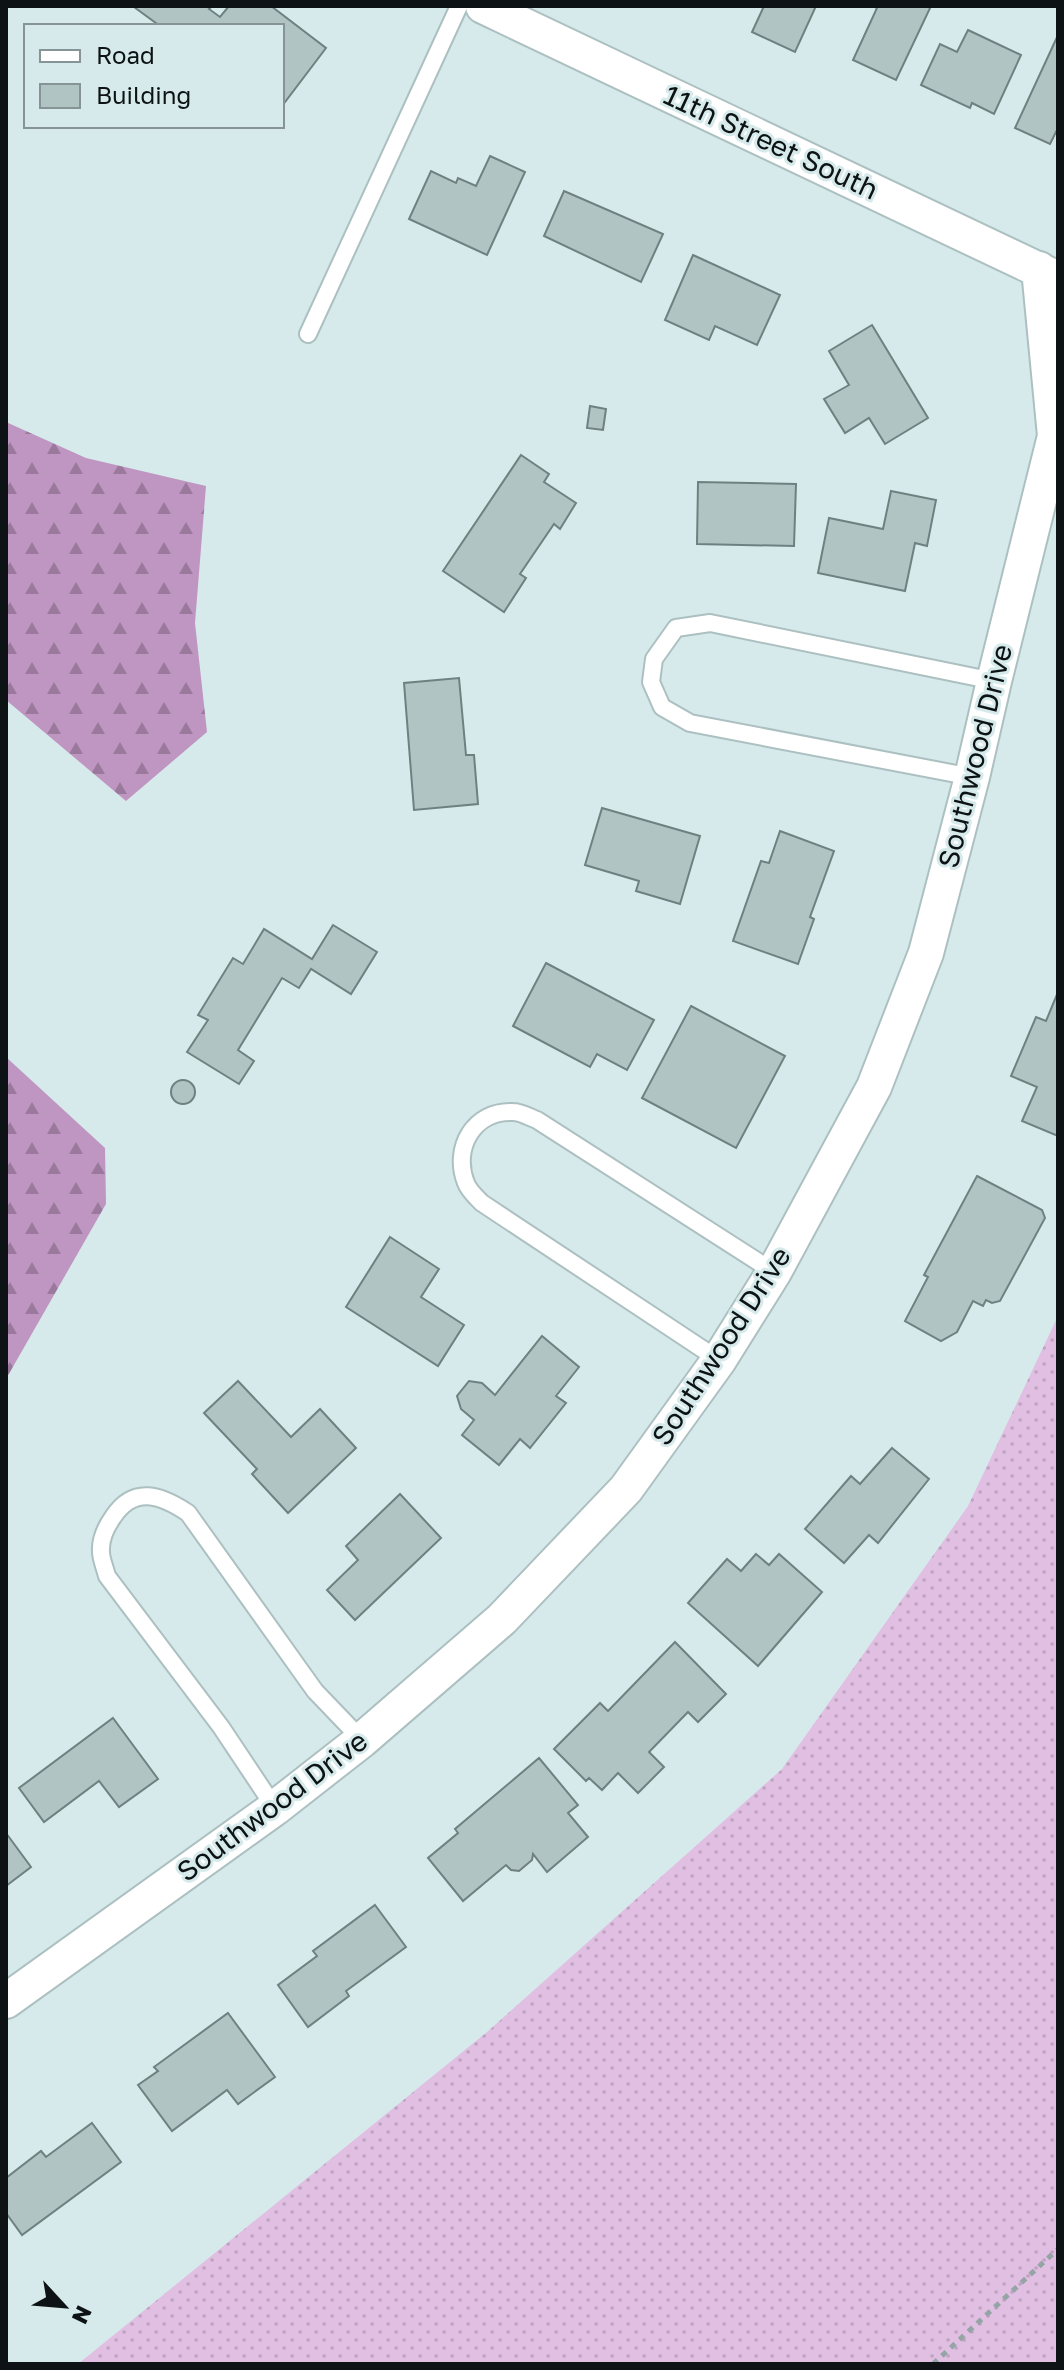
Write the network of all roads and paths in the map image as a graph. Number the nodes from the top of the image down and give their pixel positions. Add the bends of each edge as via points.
1 (459, 6) edge
2 (496, 9) edge
3 (1048, 274) edge
4 (308, 334) dead end
5 (1056, 435) edge
6 (994, 681) junction
7 (972, 777) junction
8 (774, 1272) junction
9 (719, 1360) junction
10 (362, 1740) junction
11 (275, 1808) junction
12 (6, 2001) edge
13 (1058, 2249) edge
14 (933, 2364) edge

1 - 4 lane
2 - 3 street, 11th Street South
3 - 5 street, Southwood Drive
5 - 6 street, Southwood Drive
6 - 7 street, Southwood Drive
6 - 7 lane via 710,623 676,628 654,659 651,682 662,707 690,723
7 - 8 street, Southwood Drive via 926,953 874,1087
8 - 9 street, Southwood Drive
8 - 9 lane via 537,1120 515,1111 491,1114 469,1134 461,1154 462,1170 467,1187 482,1203
9 - 10 street, Southwood Drive via 626,1489 502,1619
10 - 11 street, Southwood Drive
10 - 11 lane via 315,1691 188,1513 154,1497 135,1497 119,1508 105,1528 101,1552 107,1576
11 - 12 street, Southwood Drive
13 - 14 path

